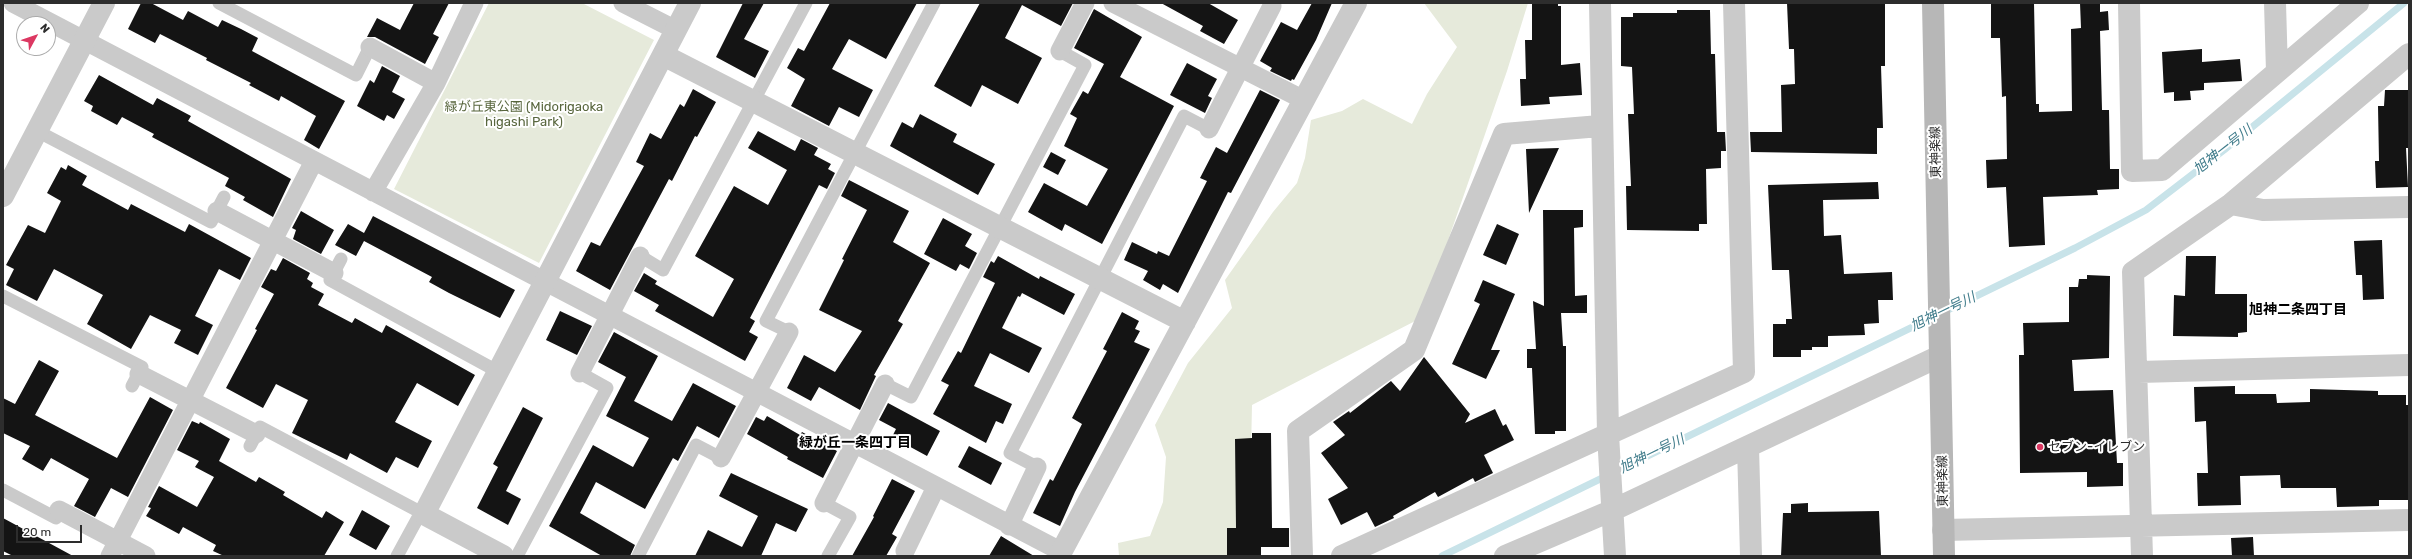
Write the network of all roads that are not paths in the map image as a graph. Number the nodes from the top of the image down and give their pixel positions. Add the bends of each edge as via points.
1 (13, 3) edge
2 (104, 3) edge
3 (219, 3) edge
4 (474, 3) edge
5 (623, 3) edge
6 (690, 3) edge
7 (806, 3) edge
8 (934, 3) edge
9 (1085, 3) edge
10 (1113, 3) edge
11 (1356, 3) edge
12 (1600, 3) edge
13 (1734, 3) edge
14 (1933, 3) edge
15 (2129, 3) edge
16 (2275, 3) edge
17 (2358, 3) edge
18 (1270, 4) edge
19 (676, 30) junction
20 (84, 40) junction
21 (370, 48) joint
22 (1060, 51) joint
23 (2409, 54) edge
24 (663, 55) junction
25 (1241, 68) junction
26 (2277, 72) junction
27 (436, 83) junction
28 (1304, 100) junction
29 (754, 101) junction
30 (1600, 126) junction
31 (1209, 129) joint
32 (37, 131) junction
33 (855, 153) junction
34 (314, 161) junction
35 (373, 192) junction
36 (3, 196) edge
37 (221, 204) joint
38 (2231, 204) junction
39 (2409, 207) edge
40 (1000, 227) junction
41 (273, 241) junction
42 (640, 256) joint
43 (338, 266) joint
44 (1100, 278) junction
45 (544, 281) junction
46 (3, 296) edge
47 (609, 316) junction
48 (1185, 322) junction
49 (789, 332) joint
50 (1940, 356) junction
51 (2409, 366) edge
52 (497, 371) junction
53 (2138, 372) junction
54 (580, 373) joint
55 (135, 380) joint
56 (885, 384) joint
57 (756, 393) junction
58 (191, 400) junction
59 (253, 440) joint
60 (1609, 443) junction
61 (854, 444) junction
62 (1748, 447) junction
63 (721, 458) joint
64 (1037, 467) joint
65 (936, 487) junction
66 (3, 490) edge
67 (824, 503) joint
68 (59, 510) joint
69 (1614, 510) junction
70 (422, 513) junction
71 (2409, 520) edge
72 (2141, 524) junction
73 (1009, 526) junction
74 (1943, 530) junction
75 (114, 548) edge
76 (910, 554) edge
77 (1060, 554) edge
78 (497, 555) edge
79 (146, 556) edge
80 (397, 556) edge
81 (517, 556) edge
82 (638, 556) edge
83 (828, 556) edge
84 (1302, 556) edge
85 (1342, 556) edge
86 (1505, 556) edge
87 (1615, 556) edge
88 (1751, 556) edge
89 (1944, 556) edge
90 (2142, 556) edge

1 - 20 street
2 - 20 street
3 - 21 lane via 356,75
4 - 27 street
5 - 19 street
6 - 19 street
7 - 29 lane
8 - 33 lane
9 - 22 street
10 - 25 street
11 - 28 street
12 - 30 street
13 - 60 street via 1744,372
14 - 50 main road, 東神楽線
15 - 26 street via 2132,172 2162,170
16 - 26 street
17 - 26 street
18 - 25 street
19 - 24 street
20 - 32 street
20 - 34 street
21 - 27 street
22 - 40 lane via 1086,65
23 - 38 street
24 - 29 street
24 - 45 street
25 - 28 street
25 - 31 street
27 - 35 street
28 - 48 street
29 - 33 street
29 - 42 lane via 663,270
30 - 60 street
30 - 84 street via 1504,134 1414,350 1298,431
31 - 44 lane via 1184,116
32 - 36 street
32 - 37 lane via 211,222
33 - 40 street
33 - 49 lane via 766,321
34 - 35 street
34 - 41 street
35 - 45 street
37 - 41 street
38 - 39 street via 2263,210
38 - 53 street via 2133,272
40 - 44 street
40 - 56 lane via 911,397
41 - 43 street
41 - 58 street
42 - 47 street
43 - 52 lane via 330,280
44 - 48 street
44 - 64 lane via 1010,453
45 - 47 street
45 - 52 street
46 - 55 lane via 142,367
47 - 54 street
47 - 57 street
48 - 77 street
49 - 57 street
50 - 62 street
50 - 74 main road, 東神楽線
51 - 53 street
52 - 70 street
53 - 72 street
54 - 81 lane via 607,388
55 - 58 street
56 - 61 street
57 - 61 street
57 - 63 street
58 - 59 street
58 - 75 street
59 - 70 lane via 260,427
60 - 69 street
60 - 85 street
61 - 65 street
61 - 67 street
62 - 69 street
62 - 88 street
63 - 82 lane via 696,445
64 - 73 street
65 - 73 street
65 - 76 street
66 - 68 lane via 56,518
67 - 83 lane via 850,517
68 - 75 street
69 - 86 street
69 - 87 street
70 - 78 street
70 - 80 lane
71 - 72 street
72 - 74 street
72 - 90 street
73 - 77 street
74 - 89 main road, 東神楽線
75 - 79 street

